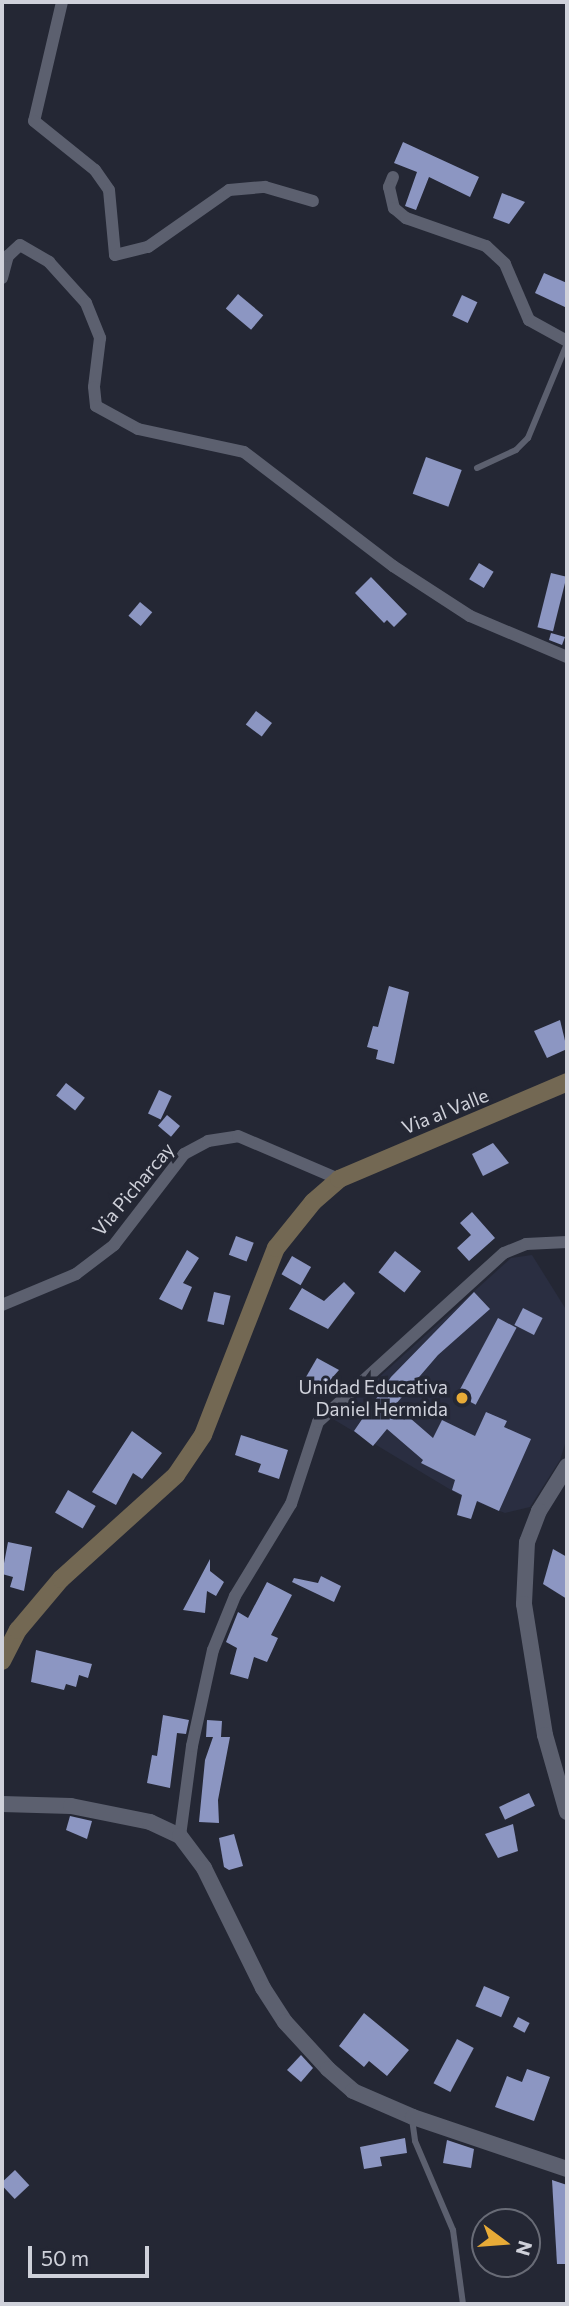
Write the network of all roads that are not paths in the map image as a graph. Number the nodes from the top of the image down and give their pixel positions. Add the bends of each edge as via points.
1 (62, 2) edge
2 (393, 177) dead end
3 (313, 201) dead end
4 (2, 278) edge
5 (567, 342) edge
6 (477, 468) dead end
7 (567, 657) edge
8 (567, 1082) edge
9 (339, 1179) junction
10 (567, 1242) edge
11 (2, 1305) edge
12 (567, 1466) edge
13 (2, 1661) edge
14 (2, 1804) edge
15 (567, 1811) edge
16 (180, 1836) junction
17 (413, 2117) junction
18 (567, 2169) edge
19 (463, 2304) edge

1 - 3 street via 34,121 95,170 109,190 115,255 148,247 229,190 265,187
2 - 5 street via 389,187 394,208 406,218 486,246 505,264 529,320
4 - 7 street via 8,256 20,245 49,262 86,303 100,338 96,406 138,429 244,452 393,566 470,616
5 - 6 lane via 528,438 516,450
8 - 9 main road, Via al Valle
9 - 11 street, Via Picharcay via 238,1136 208,1141 184,1154 114,1245 76,1274
9 - 13 main road via 292,1224 276,1248 203,1435 176,1475 61,1579 18,1630
10 - 16 street via 526,1244 504,1253 318,1422 291,1504 235,1596 213,1650 192,1746
12 - 15 street via 539,1511 527,1542 524,1604 545,1735
14 - 16 street via 71,1806 150,1822
16 - 17 street via 204,1868 263,1988 285,2022 353,2091
17 - 18 street
17 - 19 lane via 415,2141 453,2230

